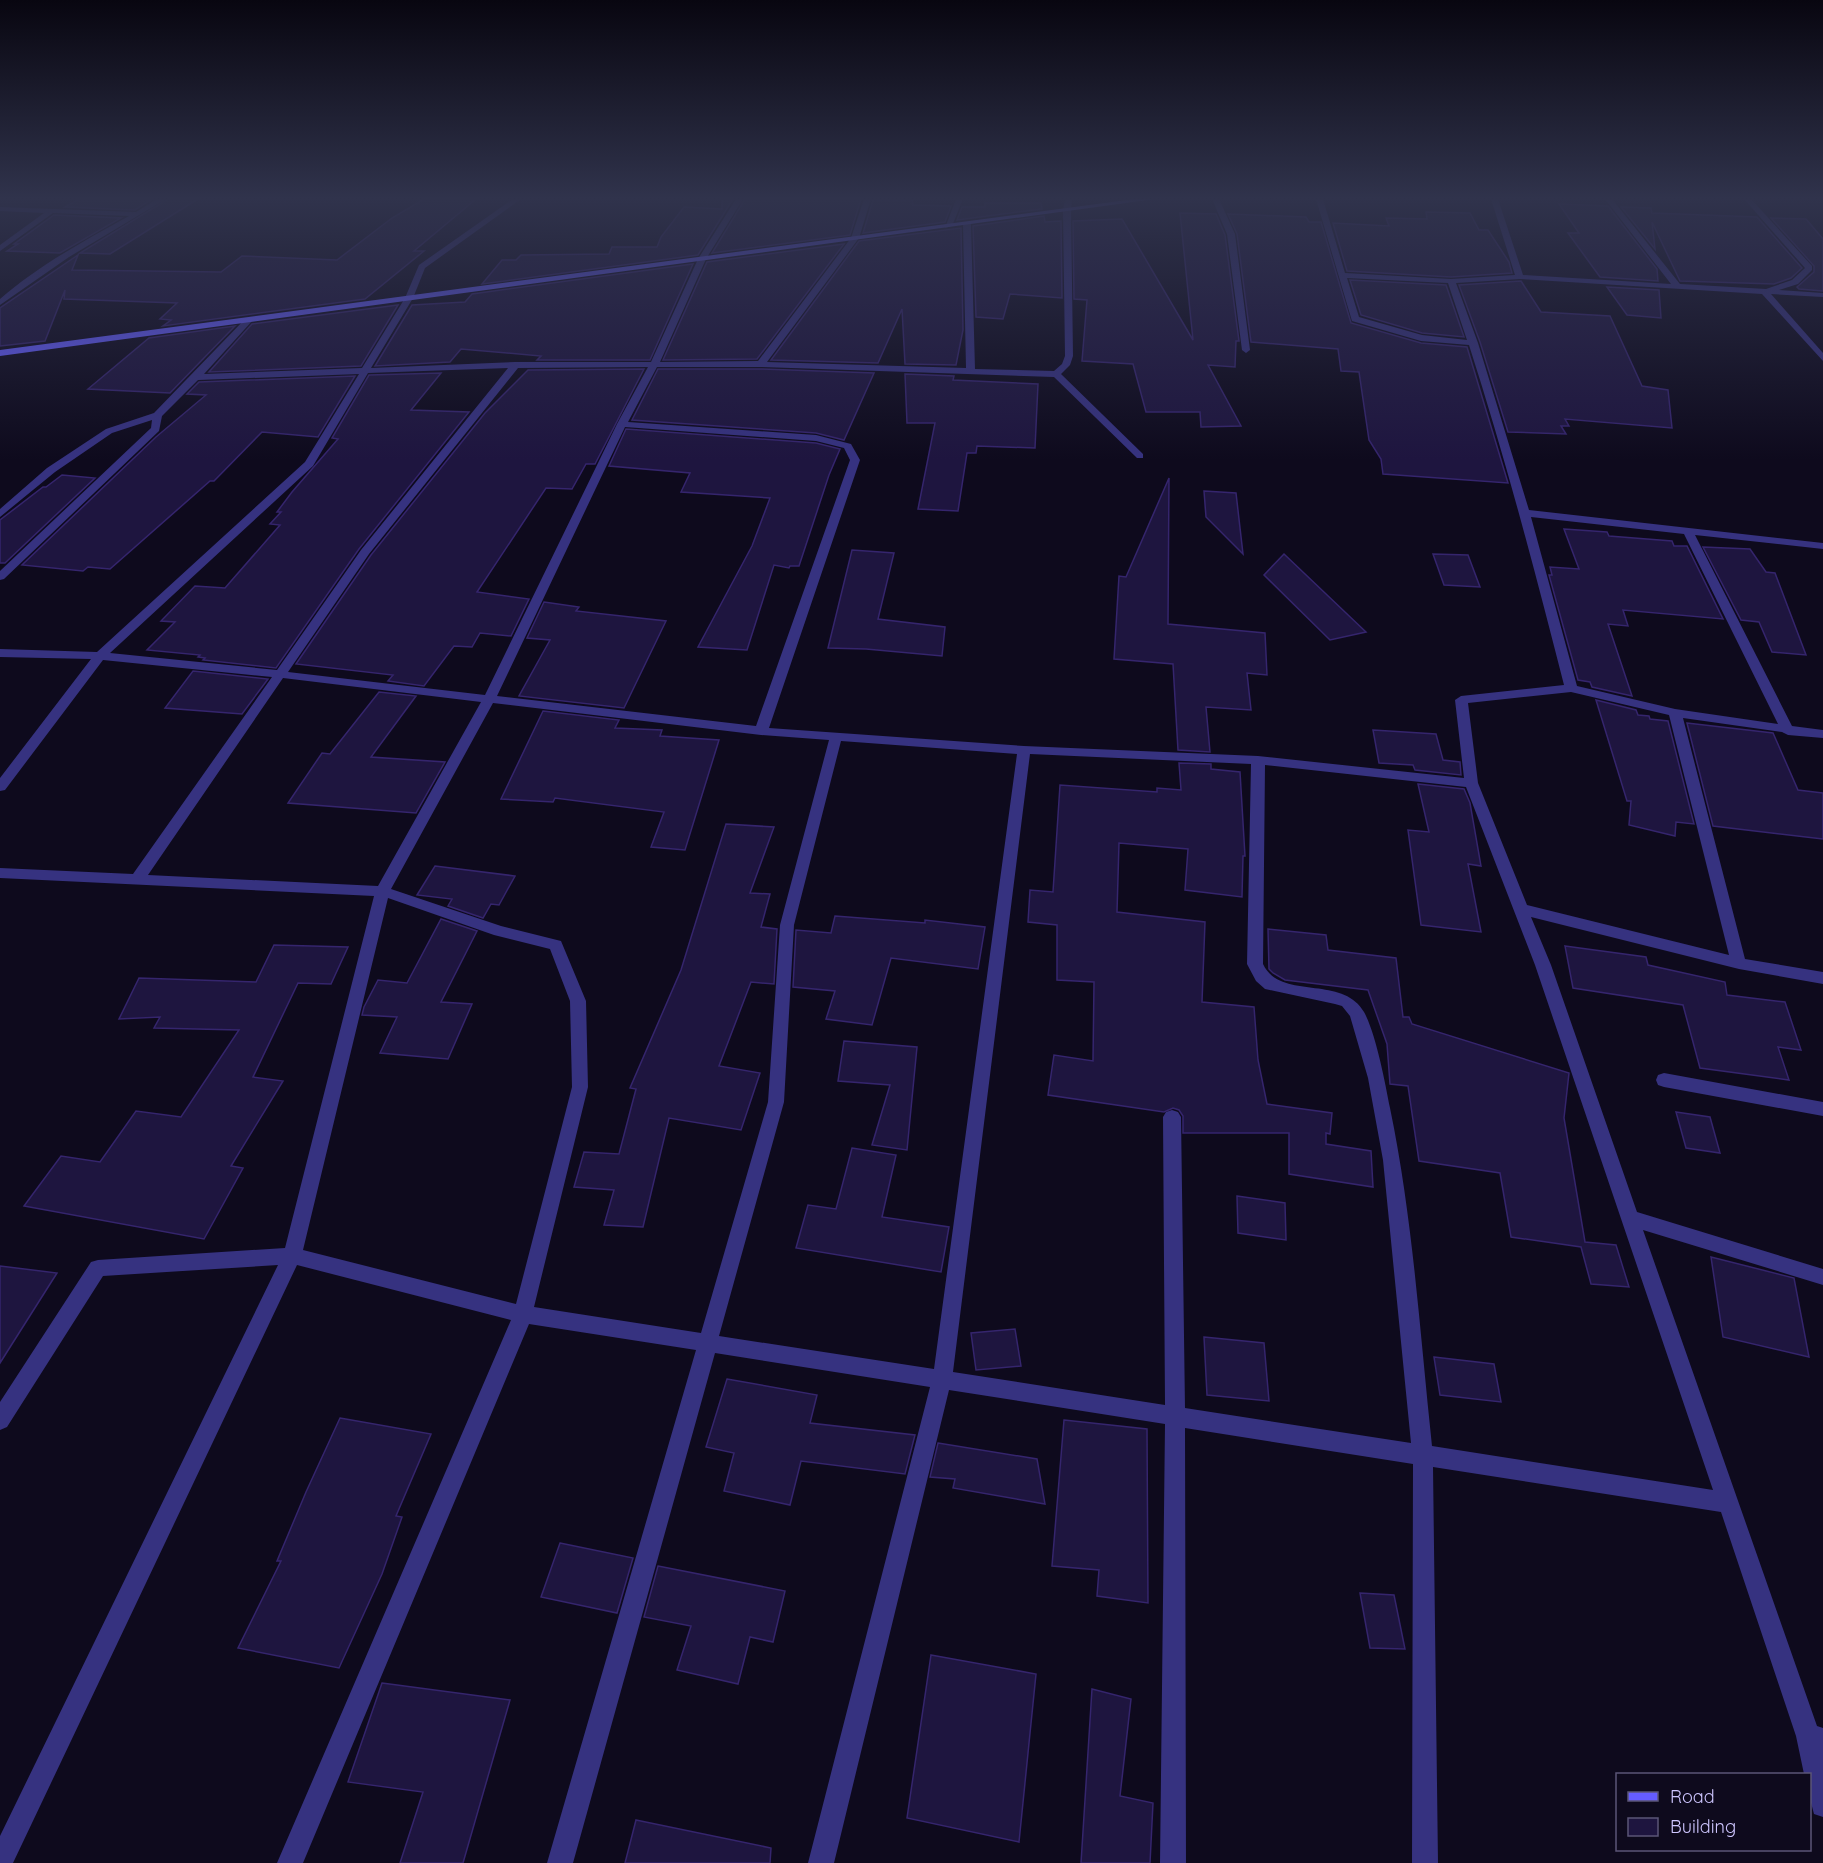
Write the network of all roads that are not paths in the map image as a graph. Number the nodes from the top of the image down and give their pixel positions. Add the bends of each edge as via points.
1 (20, 286) edge
2 (414, 286) edge
3 (500, 286) edge
4 (690, 286) edge
5 (819, 286) edge
6 (969, 286) edge
7 (1068, 286) edge
8 (1238, 286) edge
9 (1346, 286) edge
10 (1453, 286) edge
11 (1677, 286) edge
12 (1783, 286) edge
13 (1765, 292) junction
14 (1823, 295) edge
15 (409, 298) junction
16 (0, 303) edge
17 (249, 320) junction
18 (1474, 343) junction
19 (1246, 350) dead end
20 (0, 352) edge
21 (1823, 358) edge
22 (656, 363) junction
23 (761, 364) junction
24 (515, 365) junction
25 (971, 371) junction
26 (364, 372) junction
27 (1056, 374) junction
28 (196, 377) junction
29 (157, 415) junction
30 (622, 424) junction
31 (1140, 456) dead end
32 (1526, 513) junction
33 (0, 514) edge
34 (1688, 531) junction
35 (1823, 546) edge
36 (0, 578) edge
37 (0, 653) edge
38 (100, 656) junction
39 (278, 674) junction
40 (1571, 688) junction
41 (489, 699) junction
42 (1675, 713) junction
43 (761, 731) junction
44 (1788, 731) junction
45 (1823, 734) edge
46 (836, 736) junction
47 (1024, 750) junction
48 (1258, 760) junction
49 (1471, 783) junction
50 (0, 787) edge
51 (0, 873) edge
52 (137, 880) junction
53 (382, 891) junction
54 (1521, 909) junction
55 (1739, 963) junction
56 (1823, 978) edge
57 (1664, 1080) dead end
58 (1823, 1109) edge
59 (1172, 1117) dead end
60 (1630, 1218) junction
61 (292, 1256) junction
62 (1823, 1277) edge
63 (523, 1314) junction
64 (707, 1343) junction
65 (942, 1380) junction
66 (1175, 1416) junction
67 (0, 1420) edge
68 (1423, 1455) junction
69 (1728, 1503) junction
70 (1816, 1738) edge
71 (1823, 1805) edge
72 (0, 1863) edge
73 (290, 1863) edge
74 (560, 1863) edge
75 (821, 1863) edge
76 (1173, 1863) edge
77 (1425, 1863) edge

1 - 16 street
2 - 15 street
3 - 15 main road
4 - 22 street
5 - 23 street
6 - 25 street
7 - 27 street via 1069,356
8 - 19 street
9 - 18 street via 1355,319 1421,338
10 - 18 street
11 - 13 street
12 - 13 street
13 - 14 street
13 - 21 street
15 - 17 main road
15 - 26 street
17 - 20 main road
17 - 28 street
18 - 32 street
22 - 23 street
22 - 24 street
22 - 30 street
23 - 25 street
24 - 26 street
24 - 39 street via 365,552
25 - 27 street
26 - 28 street
26 - 38 street via 309,464
27 - 31 street
28 - 29 street
29 - 33 street via 109,431 51,470
29 - 36 street via 156,429
30 - 41 street
30 - 43 street via 816,438 848,446 855,460
32 - 34 street
32 - 40 street
34 - 35 street
34 - 44 street
37 - 38 street
38 - 39 street
38 - 50 street
39 - 41 street
39 - 52 street
40 - 42 street
40 - 49 street via 1461,700
41 - 43 street
41 - 53 street
42 - 44 street
42 - 55 street
43 - 46 street
44 - 45 street
46 - 47 street
46 - 64 street via 788,925 777,1102
47 - 48 street
47 - 65 street
48 - 49 street
48 - 68 street via 1255,964 1261,977 1271,985 1348,1002 1357,1014 1376,1078 1392,1160
49 - 54 street
51 - 52 street
52 - 53 street
53 - 61 street
53 - 63 street via 499,931 556,945 578,1001 580,1087
54 - 55 street
54 - 60 street via 1544,965
55 - 56 street
57 - 58 street
59 - 66 street
60 - 62 street
60 - 69 street
61 - 63 street
61 - 67 street via 98,1268
61 - 72 street
63 - 64 street
63 - 73 street
64 - 65 street
64 - 74 street
65 - 66 street
65 - 75 street
66 - 68 street
66 - 76 street
68 - 69 street
68 - 77 street
69 - 70 street
70 - 71 street

